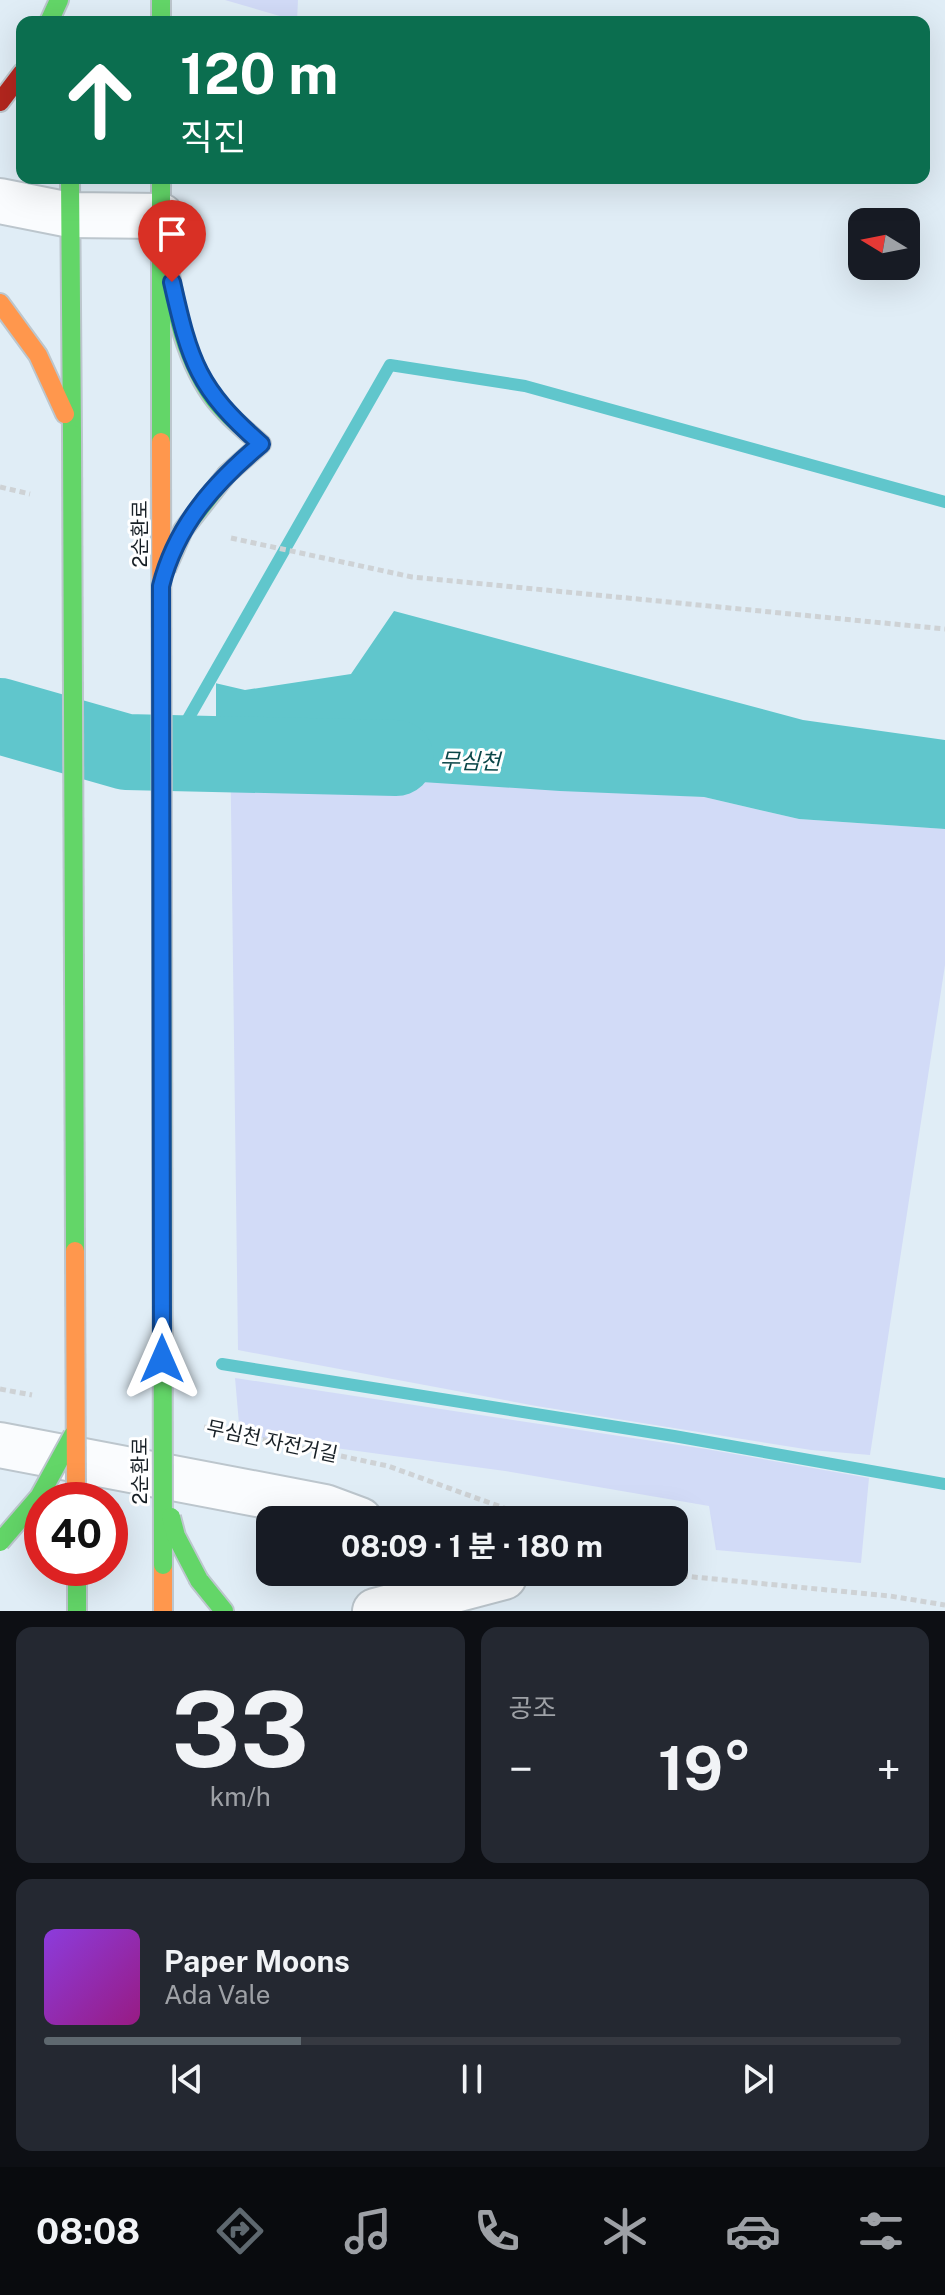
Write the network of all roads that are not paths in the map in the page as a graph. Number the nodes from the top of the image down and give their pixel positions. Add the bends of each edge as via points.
1 (16, 81) edge
2 (0, 102) edge
3 (70, 197) edge
4 (161, 197) edge
5 (0, 201) edge
6 (0, 303) edge
7 (72, 434) junction
8 (161, 586) junction
9 (76, 1429) junction
10 (0, 1445) edge
11 (163, 1463) junction
12 (76, 1482) edge
13 (320, 1506) edge
14 (0, 1542) edge
15 (77, 1586) edge
16 (458, 1586) edge
17 (77, 1611) edge
18 (163, 1611) edge
19 (224, 1611) edge
20 (375, 1611) edge

1 - 2 street
3 - 4 street
3 - 5 street
3 - 7 street
4 - 8 street, 2순환로, bridge
4 - 8 street, bridge via 186,343 211,394 261,444 194,511 168,559
6 - 7 street via 52,378
7 - 9 street, bridge
8 - 11 street, 2순환로, bridge
9 - 12 street, bridge
9 - 14 street, bridge via 39,1497
10 - 13 street
11 - 18 street, 2순환로, bridge
11 - 19 street, bridge via 176,1536 199,1580
15 - 17 street
16 - 20 street

